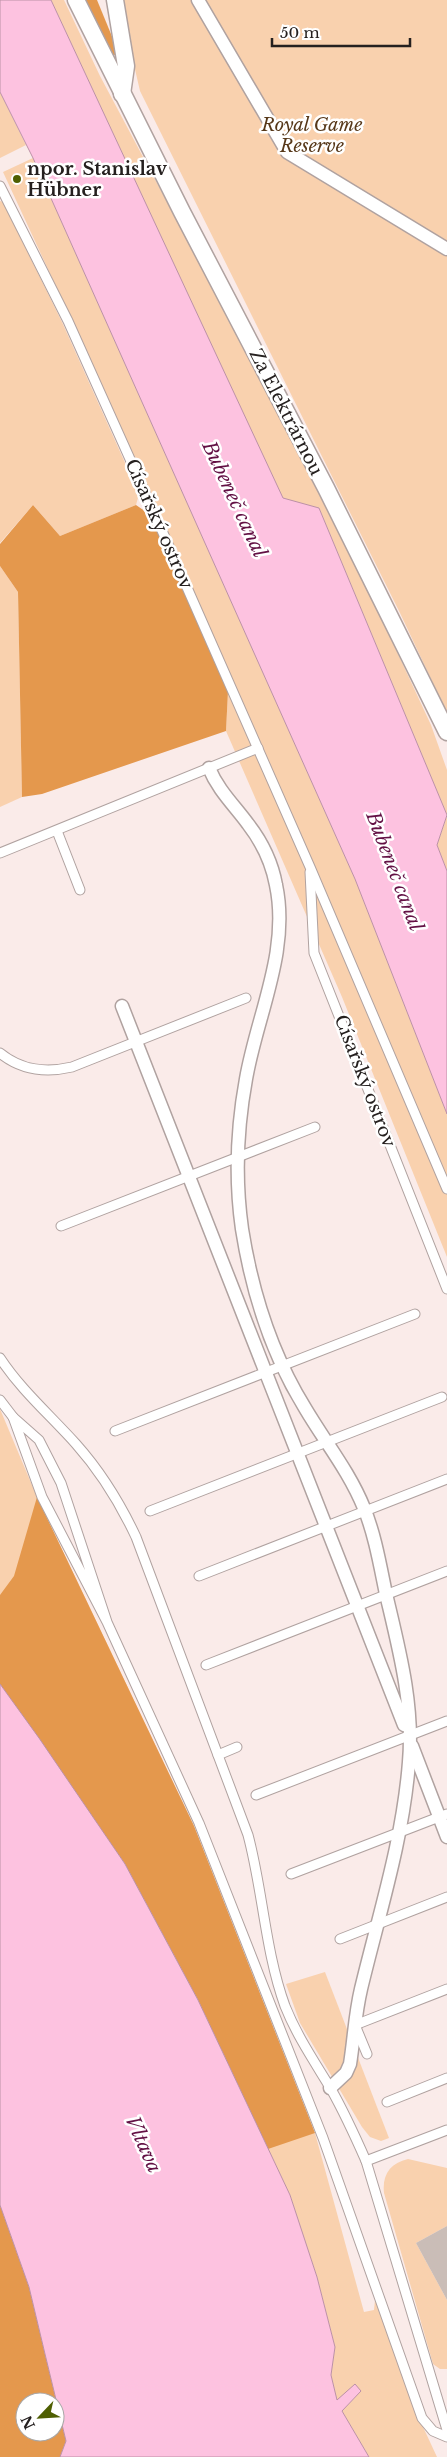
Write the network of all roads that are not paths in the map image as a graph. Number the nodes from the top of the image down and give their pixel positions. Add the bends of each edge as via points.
1 (76, 0) edge
2 (115, 0) edge
3 (198, 0) edge
4 (122, 94) junction
5 (0, 186) edge
6 (447, 249) edge
7 (446, 727) edge
8 (258, 748) junction
9 (209, 768) junction
10 (57, 831) junction
11 (0, 853) edge
12 (310, 867) junction
13 (80, 890) dead end
14 (246, 998) dead end
15 (122, 1006) dead end
16 (136, 1042) junction
17 (0, 1053) edge
18 (315, 1126) dead end
19 (238, 1157) junction
20 (188, 1176) junction
21 (447, 1189) edge
22 (62, 1226) dead end
23 (447, 1289) edge
24 (416, 1314) dead end
25 (0, 1358) edge
26 (283, 1366) junction
27 (267, 1371) junction
28 (442, 1397) dead end
29 (0, 1400) edge
30 (13, 1416) junction
31 (114, 1431) dead end
32 (328, 1442) junction
33 (299, 1453) junction
34 (447, 1479) edge
35 (150, 1511) dead end
36 (365, 1511) junction
37 (327, 1526) junction
38 (447, 1571) edge
39 (199, 1576) dead end
40 (387, 1595) junction
41 (358, 1606) junction
42 (107, 1622) junction
43 (206, 1665) dead end
44 (447, 1721) edge
45 (408, 1736) junction
46 (238, 1747) dead end
47 (218, 1755) junction
48 (256, 1795) dead end
49 (443, 1815) edge
50 (399, 1832) junction
51 (447, 1837) edge
52 (291, 1874) dead end
53 (447, 1897) edge
54 (378, 1924) junction
55 (340, 1939) dead end
56 (447, 1989) edge
57 (355, 2025) junction
58 (367, 2054) dead end
59 (447, 2078) edge
60 (330, 2088) junction
61 (387, 2102) dead end
62 (447, 2130) edge
63 (366, 2160) junction
64 (447, 2430) edge
65 (447, 2437) edge

1 - 4 street, Za Elektrárnou
2 - 4 street via 126,66
3 - 6 street via 288,152
4 - 7 street, Za Elektrárnou
5 - 8 lane, Císařský ostrov via 68,322
8 - 9 lane
8 - 12 lane, Císařský ostrov
9 - 10 lane
9 - 19 street via 222,793 260,841 272,870 279,901 278,946 246,1077
10 - 11 lane
10 - 13 lane
12 - 21 lane, Císařský ostrov
12 - 23 lane, Císařský ostrov via 314,953
14 - 16 lane
15 - 16 street
16 - 17 lane via 59,1070 33,1069
16 - 20 street
18 - 19 lane
19 - 20 lane
19 - 26 street via 241,1224 247,1257 266,1330
20 - 22 lane
20 - 27 street
24 - 26 lane
25 - 47 lane via 95,1467 125,1513
26 - 27 lane
26 - 32 street via 304,1408
27 - 31 lane
27 - 33 street
28 - 32 lane
29 - 30 lane
30 - 42 lane via 42,1497
30 - 42 lane via 39,1440 61,1483
32 - 33 lane
32 - 36 street via 354,1484
33 - 35 lane
33 - 37 street
34 - 36 lane
36 - 37 lane
36 - 40 street
37 - 39 lane
37 - 41 street
38 - 40 lane
40 - 41 lane
40 - 45 street via 407,1694
41 - 43 lane
41 - 45 street
42 - 65 lane via 206,1842 323,2138 422,2418 433,2431
44 - 45 lane
45 - 48 lane
45 - 49 street
45 - 50 street via 410,1758
46 - 47 lane
47 - 60 lane via 255,1861 270,1949 285,2005 304,2049
49 - 50 lane
49 - 51 street
50 - 52 lane
50 - 54 street
53 - 54 lane
54 - 55 lane
54 - 57 street
56 - 57 lane
57 - 58 lane
57 - 60 street via 348,2069
59 - 61 lane
60 - 63 lane
62 - 63 lane
63 - 64 lane

